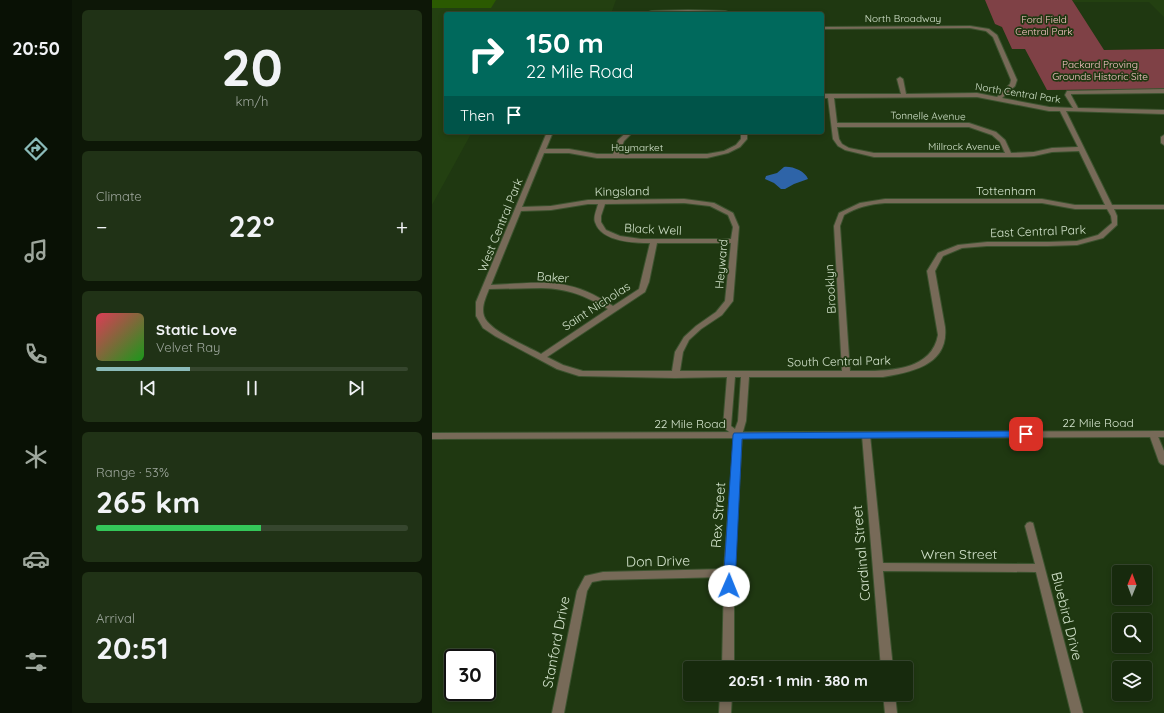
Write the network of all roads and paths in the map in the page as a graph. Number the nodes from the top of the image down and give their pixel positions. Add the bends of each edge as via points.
1 (824, 28) edge
2 (900, 79) dead end
3 (1164, 91) edge
4 (904, 95) junction
5 (824, 96) edge
6 (831, 96) junction
7 (999, 98) junction
8 (1062, 109) junction
9 (1076, 109) junction
10 (1164, 112) edge
11 (834, 125) junction
12 (549, 134) edge
13 (628, 134) edge
14 (744, 134) edge
15 (1164, 137) edge
16 (1164, 143) edge
17 (1082, 149) junction
18 (542, 151) junction
19 (1010, 155) junction
20 (615, 156) junction
21 (602, 202) junction
22 (1110, 207) junction
23 (1164, 207) edge
24 (849, 208) joint
25 (518, 209) junction
26 (725, 210) joint
27 (734, 241) junction
28 (654, 242) junction
29 (949, 251) joint
30 (486, 287) junction
31 (614, 309) junction
32 (486, 326) joint
33 (540, 357) junction
34 (745, 374) junction
35 (846, 374) junction
36 (675, 375) junction
37 (731, 375) junction
38 (1153, 434) junction
39 (1164, 434) edge
40 (738, 435) junction
41 (866, 435) junction
42 (432, 436) edge
43 (1164, 462) edge
44 (1030, 526) dead end
45 (878, 567) junction
46 (1040, 568) junction
47 (729, 573) junction
48 (589, 579) joint
49 (728, 661) edge
50 (886, 661) edge
51 (726, 701) edge
52 (890, 701) edge
53 (558, 713) edge
54 (725, 713) edge
55 (891, 713) edge
56 (1077, 713) edge

1 - 7 street, North Broadway via 984,29 994,35 1014,80 1013,85
2 - 4 street
3 - 9 street via 1069,92 1068,95
4 - 6 street, North Central Park
4 - 7 street, North Central Park via 976,95
5 - 6 street, North Central Park
6 - 11 street
7 - 8 street, North Central Park via 1043,108
8 - 9 street, North Central Park
8 - 17 street, East Central Park
9 - 10 street, North Central Park
11 - 19 street, Tonnelle Avenue via 969,125 998,135
11 - 19 street, Millrock Avenue via 836,139 840,145 861,153
12 - 18 street, West Central Park
13 - 20 street via 621,140
14 - 20 street, Haymarket via 742,143 732,149 707,156
15 - 16 street
17 - 19 street, Millrock Avenue via 1056,149 1034,154
17 - 22 street, East Central Park
18 - 20 street, Haymarket
18 - 25 street, West Central Park
21 - 25 street, Kingsland
21 - 26 street, Kingsland via 701,202
21 - 28 street, Black Well via 598,220 604,231 618,238
22 - 23 street, Tottenham
22 - 24 street, Tottenham via 1075,207 1042,201 885,201
22 - 29 street, East Central Park via 1116,224 1108,234 1092,240 1069,243 976,244
24 - 35 street, Brooklyn via 841,214 837,226
25 - 30 street, West Central Park
26 - 27 street, Heyward via 731,214 735,223
27 - 28 street, Black Well
27 - 36 street, Heyward via 729,301 724,309 682,343
28 - 31 street, Saint Nicholas via 642,290
29 - 35 street, South Central Park via 937,259 931,271 942,334 937,351 911,368 883,374
30 - 31 street, Baker via 567,288
30 - 32 street, West Central Park via 479,312
31 - 33 street, Saint Nicholas
32 - 33 street, South Central Park
33 - 36 street, South Central Park via 582,374
34 - 35 street, South Central Park
34 - 37 street, South Central Park
34 - 40 street via 742,421
36 - 37 street, South Central Park
37 - 40 street via 727,426
38 - 39 street, 22 Mile Road
38 - 41 street, 22 Mile Road
38 - 43 street
40 - 41 street, 22 Mile Road
40 - 42 street, 22 Mile Road
40 - 47 street, Rex Street
41 - 45 street, Cardinal Street
44 - 46 street, Bluebird Drive
45 - 46 street, Wren Street
45 - 50 street, Cardinal Street
46 - 56 street, Bluebird Drive
47 - 48 street, Don Drive via 603,576
47 - 49 street, Rex Street
48 - 53 street, Stanford Drive via 582,591
51 - 54 street
52 - 55 street

